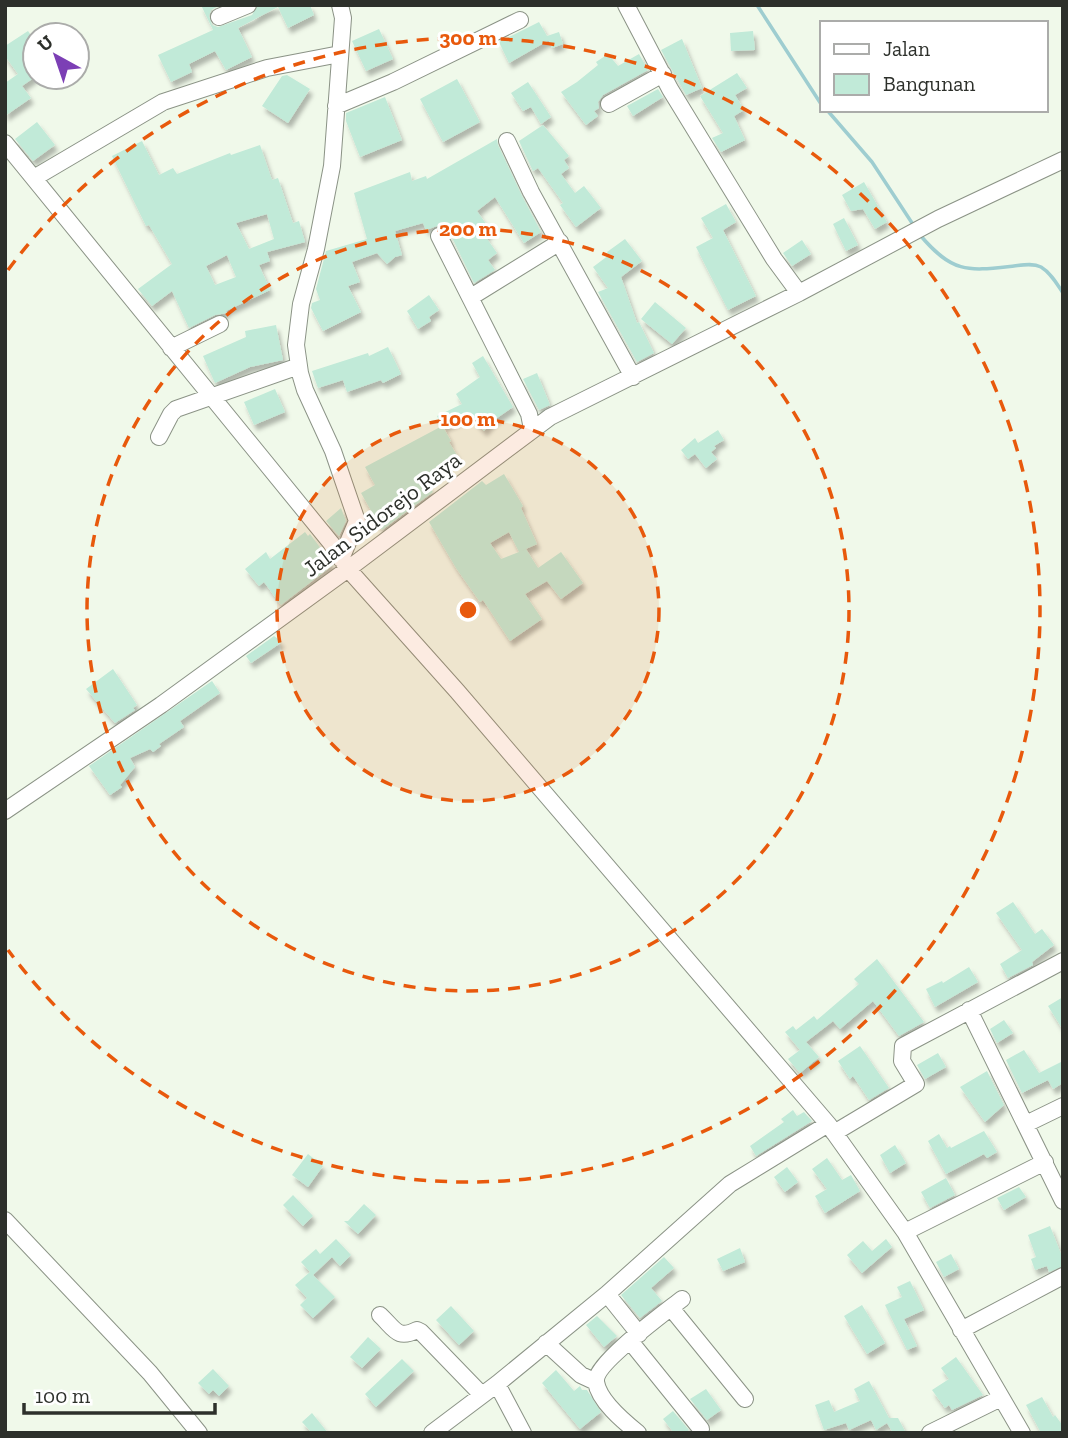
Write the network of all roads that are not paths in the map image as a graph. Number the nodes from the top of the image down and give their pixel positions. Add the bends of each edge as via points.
1 (248, 5) edge
2 (340, 5) edge
3 (626, 5) edge
4 (219, 17) dead end
5 (520, 20) dead end
6 (340, 54) junction
7 (663, 75) junction
8 (609, 104) dead end
9 (335, 106) junction
10 (507, 141) dead end
11 (5, 143) edge
12 (1063, 160) edge
13 (34, 178) junction
14 (439, 236) dead end
15 (560, 242) junction
16 (799, 293) junction
17 (471, 297) junction
18 (220, 324) dead end
19 (170, 348) junction
20 (299, 366) junction
21 (633, 377) junction
22 (209, 396) junction
23 (532, 429) junction
24 (159, 437) dead end
25 (344, 564) junction
26 (5, 811) edge
27 (1063, 961) edge
28 (969, 1010) junction
29 (1063, 1106) edge
30 (1026, 1124) junction
31 (831, 1129) junction
32 (1045, 1162) junction
33 (1063, 1201) edge
34 (5, 1220) edge
35 (905, 1232) junction
36 (1063, 1276) edge
37 (607, 1294) junction
38 (380, 1315) dead end
39 (961, 1330) junction
40 (635, 1338) junction
41 (546, 1343) junction
42 (596, 1382) junction
43 (497, 1384) junction
44 (482, 1395) junction
45 (1002, 1398) junction
46 (745, 1399) dead end
47 (701, 1429) dead end
48 (199, 1433) edge
49 (432, 1433) edge
50 (523, 1433) edge
51 (638, 1433) edge
52 (930, 1433) edge
53 (1022, 1433) edge

1 - 4 street
2 - 6 street
3 - 7 street
5 - 9 street
6 - 9 street
6 - 13 street via 267,68 163,102
7 - 8 street
7 - 16 street
9 - 20 street via 332,166 301,304 296,345
10 - 15 street
11 - 13 street
12 - 16 street, Jalan Sidorejo Raya via 938,219
13 - 19 street
14 - 17 street
15 - 17 street
15 - 21 street
16 - 21 street, Jalan Sidorejo Raya
17 - 23 street via 529,414
18 - 19 street
19 - 22 street
20 - 22 street
20 - 25 street via 358,521
21 - 23 street, Jalan Sidorejo Raya
22 - 24 street via 176,409
22 - 25 street
23 - 25 street, Jalan Sidorejo Raya
25 - 26 street, Jalan Sidorejo Raya via 161,705
25 - 31 street
27 - 28 street
28 - 30 street
28 - 31 street via 902,1046 902,1061 916,1084
29 - 30 street
30 - 32 street
31 - 35 street
31 - 37 street via 730,1184
32 - 33 street
32 - 35 street
34 - 48 street via 150,1373
35 - 39 street
36 - 39 street
37 - 40 street
37 - 41 street
38 - 44 street via 401,1335 421,1332
39 - 45 street
40 - 42 street via 601,1368
40 - 46 street via 677,1303
40 - 47 street
41 - 42 street via 581,1375
41 - 43 street
42 - 51 street via 610,1405
43 - 44 street
43 - 50 street
44 - 49 street
45 - 52 street
45 - 53 street

